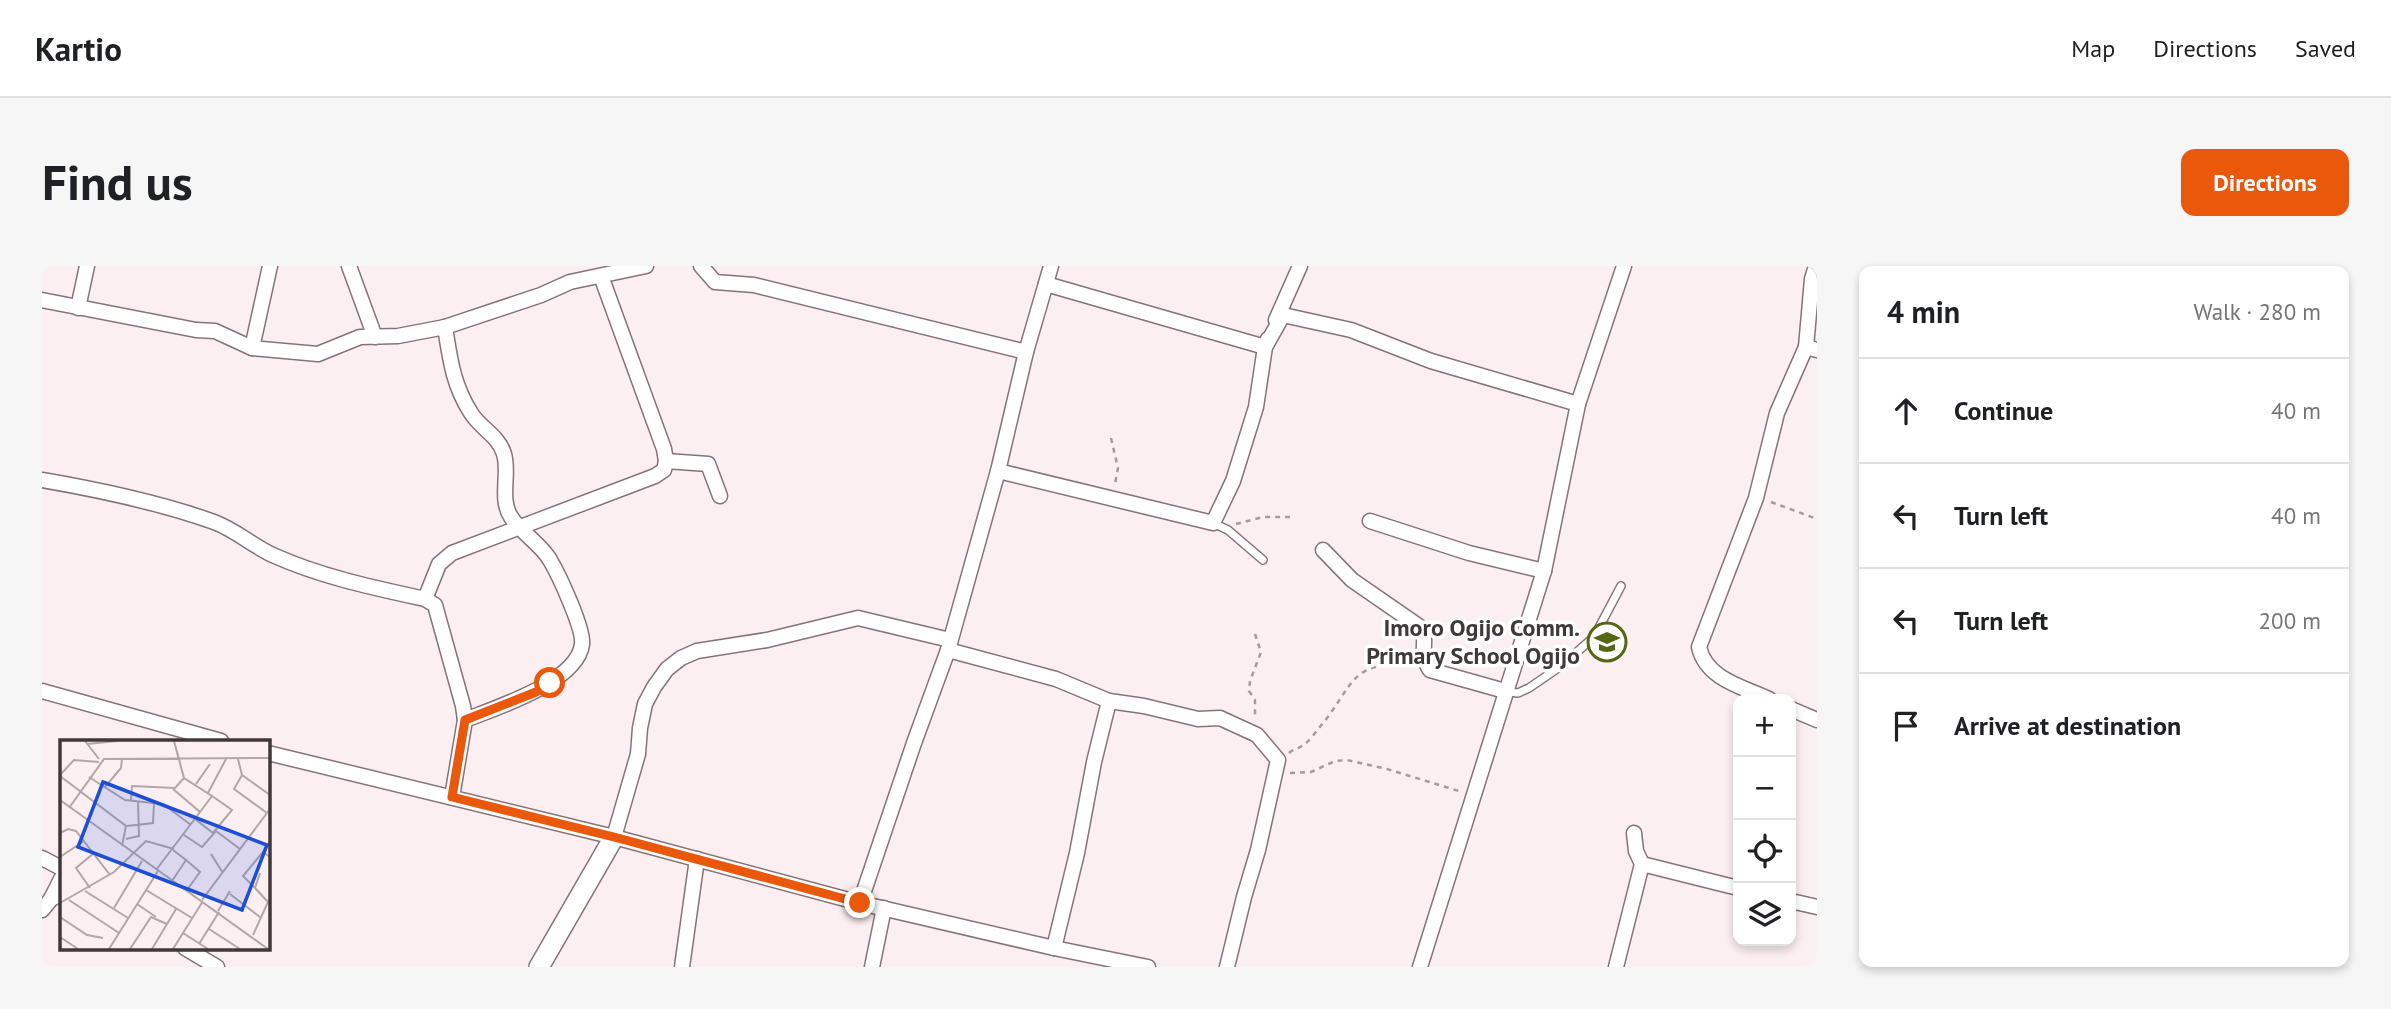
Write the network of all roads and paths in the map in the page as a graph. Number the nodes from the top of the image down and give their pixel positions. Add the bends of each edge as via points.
1 (87, 266) edge
2 (270, 266) edge
3 (349, 266) edge
4 (646, 266) edge
5 (701, 266) edge
6 (1051, 266) edge
7 (1300, 266) edge
8 (1624, 266) edge
9 (1816, 266) edge
10 (601, 276) junction
11 (1046, 284) junction
12 (42, 300) edge
13 (78, 308) junction
14 (445, 327) junction
15 (375, 337) junction
16 (252, 348) junction
17 (1812, 348) edge
18 (1026, 352) junction
19 (1578, 404) junction
20 (1111, 439) dead end
21 (666, 461) junction
22 (998, 471) junction
23 (42, 480) edge
24 (720, 496) dead end
25 (1113, 498) junction
26 (1756, 498) junction
27 (1290, 517) dead end
28 (1817, 519) edge
29 (1370, 521) dead end
30 (1213, 523) junction
31 (519, 527) junction
32 (1228, 530) junction
33 (1323, 550) dead end
34 (1263, 560) dead end
35 (1544, 571) junction
36 (1621, 586) dead end
37 (425, 598) junction
38 (1255, 634) dead end
39 (949, 645) junction
40 (1430, 670) junction
41 (42, 691) edge
42 (1505, 691) junction
43 (1758, 694) edge
44 (1109, 701) junction
45 (1796, 711) edge
46 (465, 720) junction
47 (1817, 720) edge
48 (1257, 735) junction
49 (216, 740) edge
50 (270, 753) edge
51 (1278, 767) junction
52 (1475, 795) junction
53 (452, 797) junction
54 (1634, 833) dead end
55 (614, 837) junction
56 (42, 858) edge
57 (697, 859) junction
58 (1642, 864) junction
59 (60, 867) edge
60 (60, 881) edge
61 (1733, 887) edge
62 (52, 901) edge
63 (1796, 902) edge
64 (860, 903) junction
65 (1817, 907) edge
66 (884, 908) junction
67 (1054, 948) junction
68 (188, 950) edge
69 (217, 967) edge
70 (539, 967) edge
71 (682, 967) edge
72 (872, 967) edge
73 (1148, 967) edge
74 (1227, 967) edge
75 (1420, 967) edge
76 (1616, 967) edge

1 - 13 street
2 - 16 street
3 - 15 street
4 - 10 street
5 - 18 street via 715,282 754,285
6 - 11 street
7 - 11 street via 1265,347
8 - 19 street
9 - 17 street
10 - 14 street via 570,282
10 - 21 street
11 - 18 street
12 - 13 street
13 - 16 street via 215,331
14 - 15 street
14 - 31 street via 454,382 471,413 498,440 504,454 506,504
15 - 16 street via 318,354
17 - 26 street via 1777,413
18 - 22 street
19 - 30 street via 1431,361 1351,330 1283,316 1265,347 1256,407 1233,481
19 - 35 street
20 - 25 path via 1118,468
21 - 24 street via 708,464
21 - 31 street via 664,470 655,476
22 - 25 street
22 - 39 street
23 - 37 street via 172,508 218,523 273,556 312,570
25 - 30 street
26 - 28 path
26 - 43 street via 1699,647 1702,661 1712,673
27 - 32 path via 1263,517
29 - 35 street
30 - 32 lane
31 - 37 street via 452,553 439,564
31 - 46 street via 549,557 583,644 567,669 536,692
32 - 34 lane
33 - 40 street via 1352,580 1420,627 1425,635 1423,660
35 - 42 street
36 - 42 lane via 1594,638 1529,688 1518,693
37 - 46 street via 435,606
38 - 48 path via 1261,652 1249,691 1255,700
39 - 44 street
39 - 55 street via 858,618 681,658 667,669 645,704 638,754
39 - 64 street
40 - 42 street
40 - 51 path via 1395,664 1374,666 1358,674 1328,718
41 - 49 street
42 - 52 street
44 - 48 street via 1198,719 1220,718
44 - 67 street
45 - 47 street
46 - 53 street
48 - 51 street
50 - 53 street
51 - 52 path via 1311,772 1348,760
51 - 74 street
52 - 75 street
53 - 55 street
54 - 58 street
55 - 57 street
55 - 70 street
56 - 59 street
57 - 64 street
57 - 71 street
58 - 61 street
58 - 76 street
60 - 62 street
63 - 65 street
64 - 66 street
66 - 67 street
66 - 72 street
67 - 73 street
68 - 69 street

